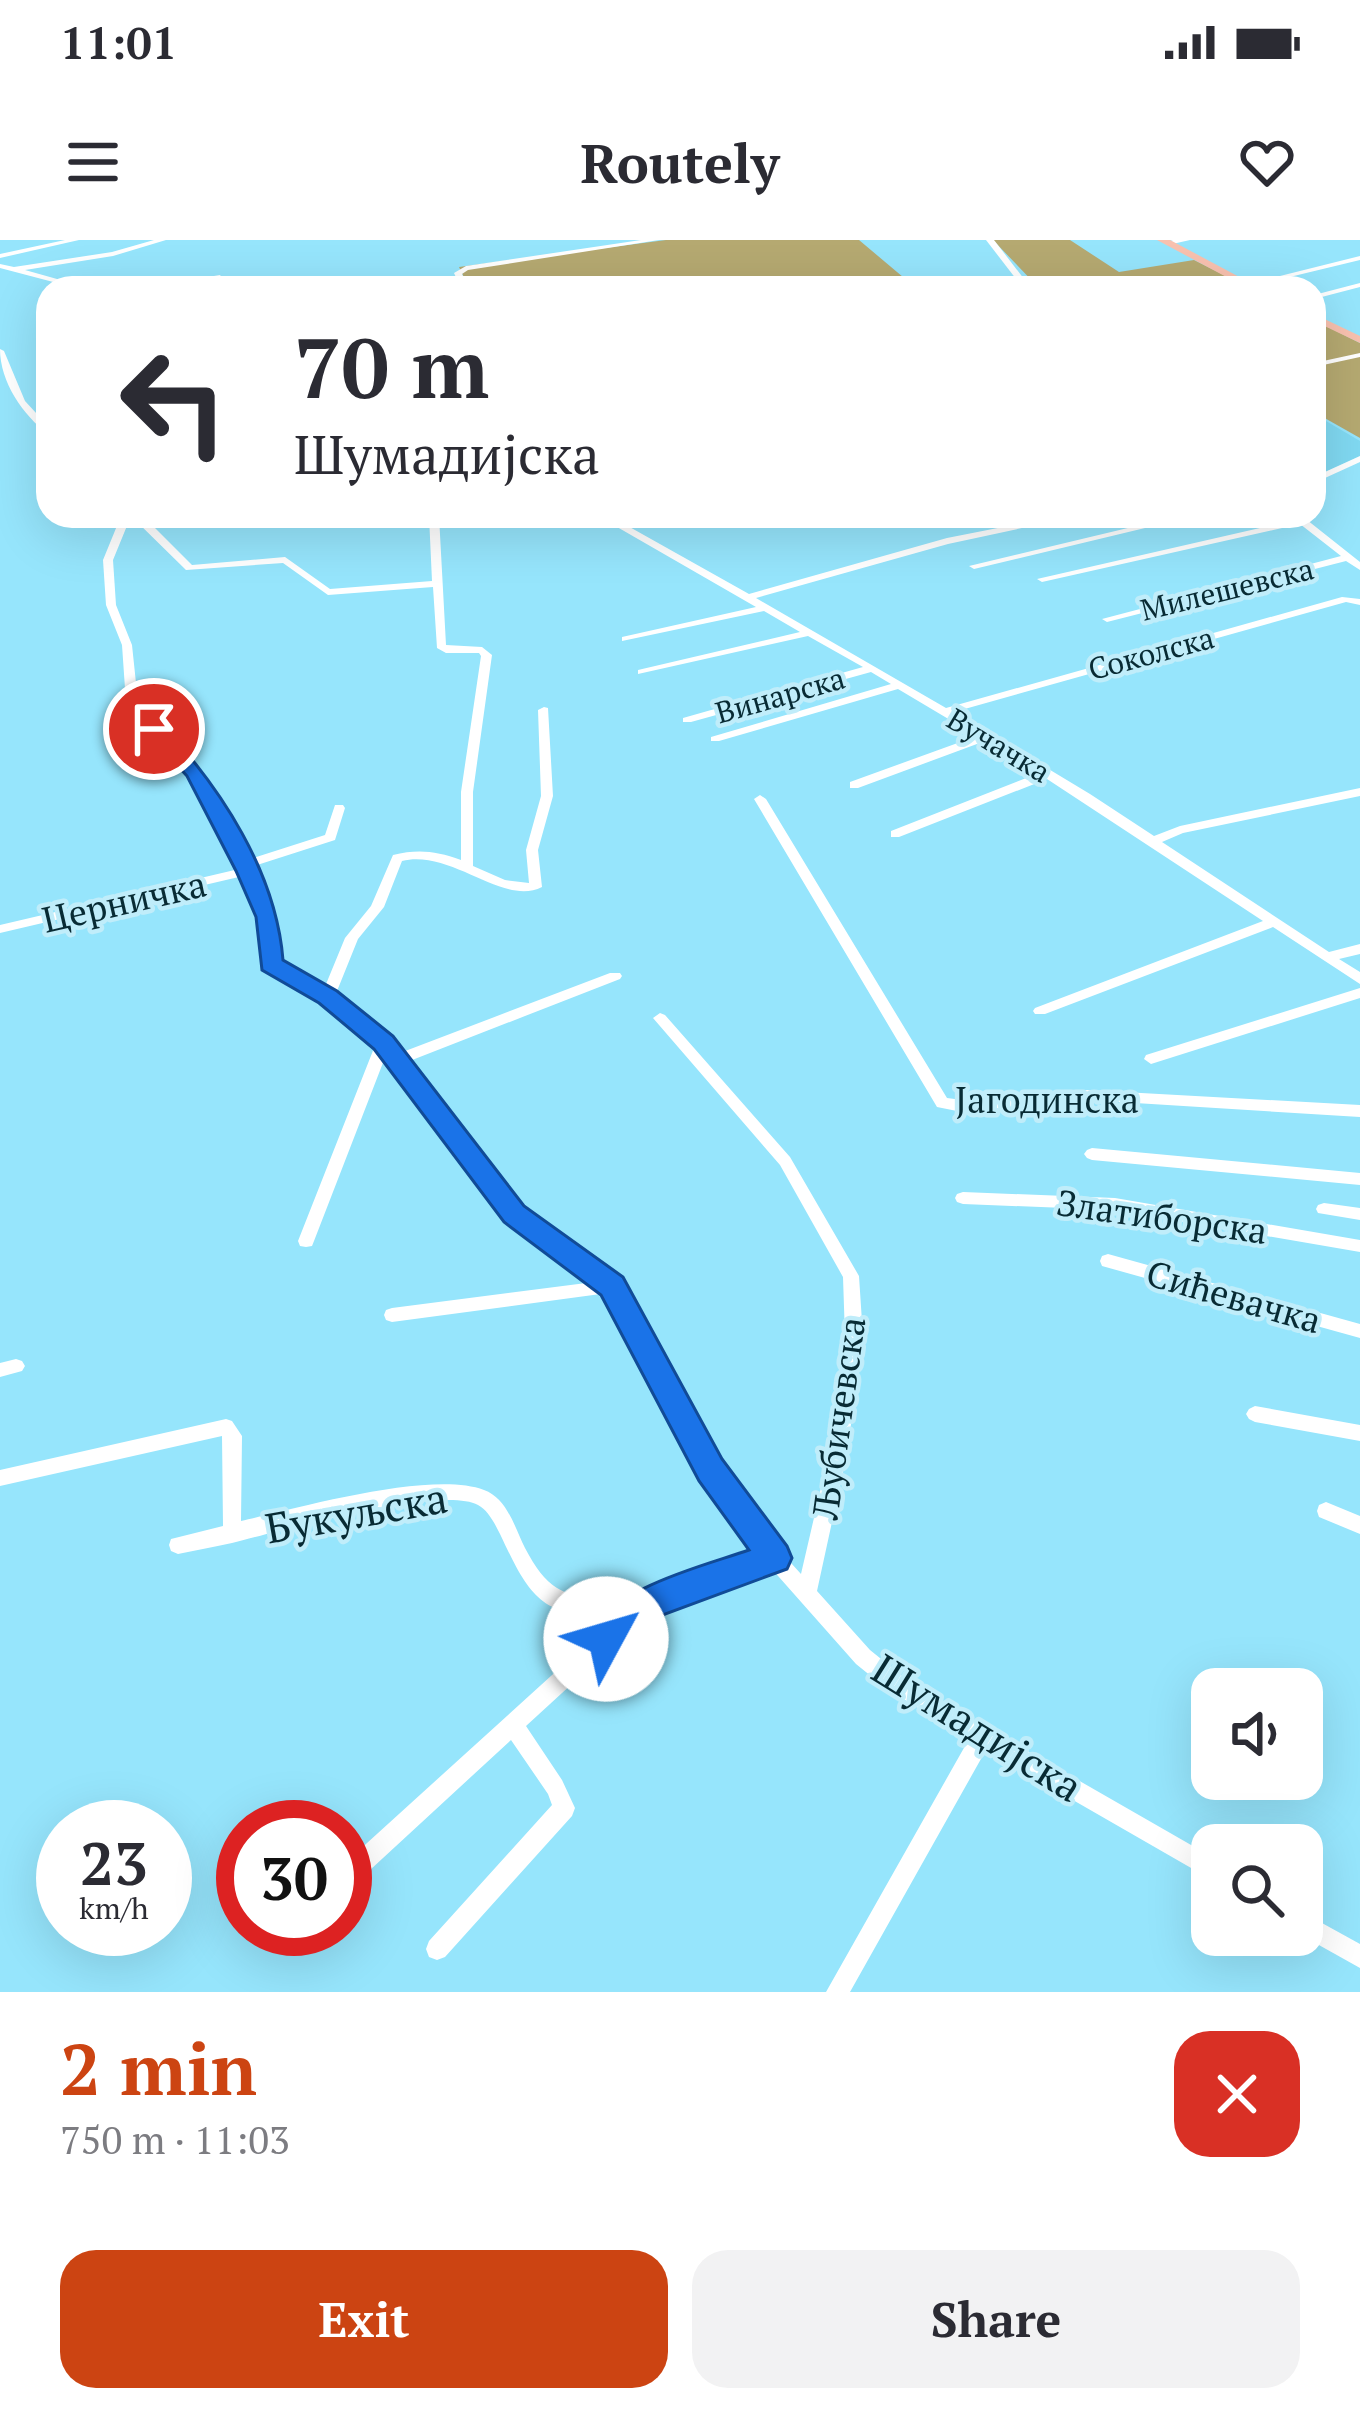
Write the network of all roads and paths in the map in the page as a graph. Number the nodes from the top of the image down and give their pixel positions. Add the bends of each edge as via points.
1 (75, 240) edge
2 (162, 240) edge
3 (655, 240) edge
4 (990, 240) edge
5 (1186, 240) edge
6 (1167, 241) edge
7 (0, 256) edge
8 (1360, 258) edge
9 (0, 266) edge
10 (12, 270) junction
11 (36, 276) edge
12 (459, 276) edge
13 (1018, 276) edge
14 (1233, 276) edge
15 (1291, 276) edge
16 (1360, 285) edge
17 (1326, 294) edge
18 (1326, 323) edge
19 (1360, 340) edge
20 (0, 351) edge
21 (1360, 355) edge
22 (1326, 362) edge
23 (36, 419) edge
24 (1360, 459) edge
25 (1326, 475) edge
26 (121, 528) edge
27 (152, 528) edge
28 (436, 528) edge
29 (623, 528) edge
30 (1012, 528) edge
31 (1138, 528) edge
32 (1260, 528) edge
33 (1310, 528) edge
34 (1346, 558) junction
35 (974, 566) dead end
36 (1360, 567) edge
37 (1042, 579) dead end
38 (436, 584) junction
39 (746, 598) junction
40 (1360, 602) edge
41 (763, 608) junction
42 (1107, 619) dead end
43 (808, 633) junction
44 (626, 639) dead end
45 (872, 668) junction
46 (642, 672) dead end
47 (898, 685) junction
48 (544, 710) dead end
49 (943, 712) junction
50 (687, 720) dead end
51 (986, 737) junction
52 (715, 739) dead end
53 (1048, 774) junction
54 (854, 785) dead end
55 (1360, 792) edge
56 (760, 799) dead end
57 (339, 808) dead end
58 (896, 834) dead end
59 (1156, 840) junction
60 (466, 867) junction
61 (246, 868) junction
62 (1276, 921) junction
63 (0, 928) edge
64 (1360, 949) edge
65 (1329, 957) junction
66 (615, 976) dead end
67 (1360, 979) edge
68 (1360, 992) edge
69 (328, 997) junction
70 (1040, 1011) dead end
71 (660, 1018) dead end
72 (384, 1042) junction
73 (400, 1059) junction
74 (1151, 1059) dead end
75 (1360, 1111) edge
76 (1092, 1154) dead end
77 (1360, 1179) edge
78 (963, 1198) dead end
79 (1324, 1209) dead end
80 (1360, 1214) edge
81 (306, 1241) dead end
82 (1360, 1246) edge
83 (1108, 1261) dead end
84 (612, 1286) junction
85 (392, 1315) dead end
86 (1360, 1331) edge
87 (1255, 1414) dead end
88 (1360, 1433) edge
89 (0, 1478) edge
90 (1327, 1510) dead end
91 (1360, 1526) edge
92 (232, 1534) junction
93 (178, 1545) dead end
94 (774, 1558) junction
95 (807, 1592) junction
96 (639, 1609) junction
97 (512, 1724) junction
98 (982, 1736) junction
99 (372, 1853) edge
100 (1191, 1858) edge
101 (1323, 1935) edge
102 (437, 1949) dead end
103 (1360, 1957) edge
104 (837, 1992) edge

1 - 7 street
2 - 10 street
3 - 12 street via 466,268
4 - 13 street
5 - 6 street
6 - 14 main road
8 - 15 street
9 - 10 street
10 - 11 street
16 - 17 street
18 - 19 main road
20 - 23 street
21 - 22 street
24 - 25 street
26 - 61 street, Шумадијска via 108,560 111,605 128,644 131,703 196,774
27 - 38 street via 190,568 285,560 328,592
28 - 38 street
29 - 39 street, Вучачка
30 - 39 street
31 - 35 street
32 - 37 street
33 - 34 street
34 - 36 street
34 - 42 street, Милешевска
38 - 60 street via 443,649 486,651
39 - 41 street, Вучачка
40 - 49 street, Соколска via 1346,598
41 - 43 street, Вучачка
41 - 44 street
43 - 45 street, Вучачка
43 - 46 street
45 - 47 street, Вучачка
45 - 50 street, Винарска
47 - 49 street, Вучачка
47 - 52 street
48 - 60 street via 547,796 532,850 538,884 521,888
49 - 51 street, Вучачка
51 - 53 street, Вучачка
51 - 54 street
53 - 58 street
53 - 59 street, Вучачка
55 - 59 street
56 - 75 street, Јагодинска via 942,1103 1087,1095
57 - 61 street, Церничка via 331,837
59 - 62 street, Вучачка
60 - 69 street via 422,852 397,858
61 - 63 street, Церничка
61 - 69 street, Шумадијска via 268,917 271,964
62 - 65 street, Вучачка
62 - 70 street
64 - 65 street
65 - 67 street, Вучачка
66 - 73 street
68 - 74 street
69 - 72 street, Шумадијска
71 - 95 street, Љубичевска via 785,1161 850,1276 851,1360
72 - 73 street, Шумадијска
72 - 81 street
73 - 84 street, Шумадијска via 514,1214
76 - 77 street
78 - 82 street, Златиборска via 1115,1204
79 - 80 street
83 - 86 street, Сићевачка
84 - 85 street
84 - 94 street, Шумадијска via 710,1470
87 - 88 street
89 - 92 street, Букуљска via 226,1427 233,1436
90 - 91 street
92 - 93 street, Букуљска
92 - 96 street, Букуљска via 424,1492 475,1494 491,1504 518,1558 551,1597 572,1606
94 - 95 street, Шумадијска
94 - 96 street
95 - 98 street, Шумадијска via 863,1657
96 - 97 street
97 - 99 street
97 - 102 street via 563,1808
98 - 100 street, Шумадијска
98 - 104 street
101 - 103 street

